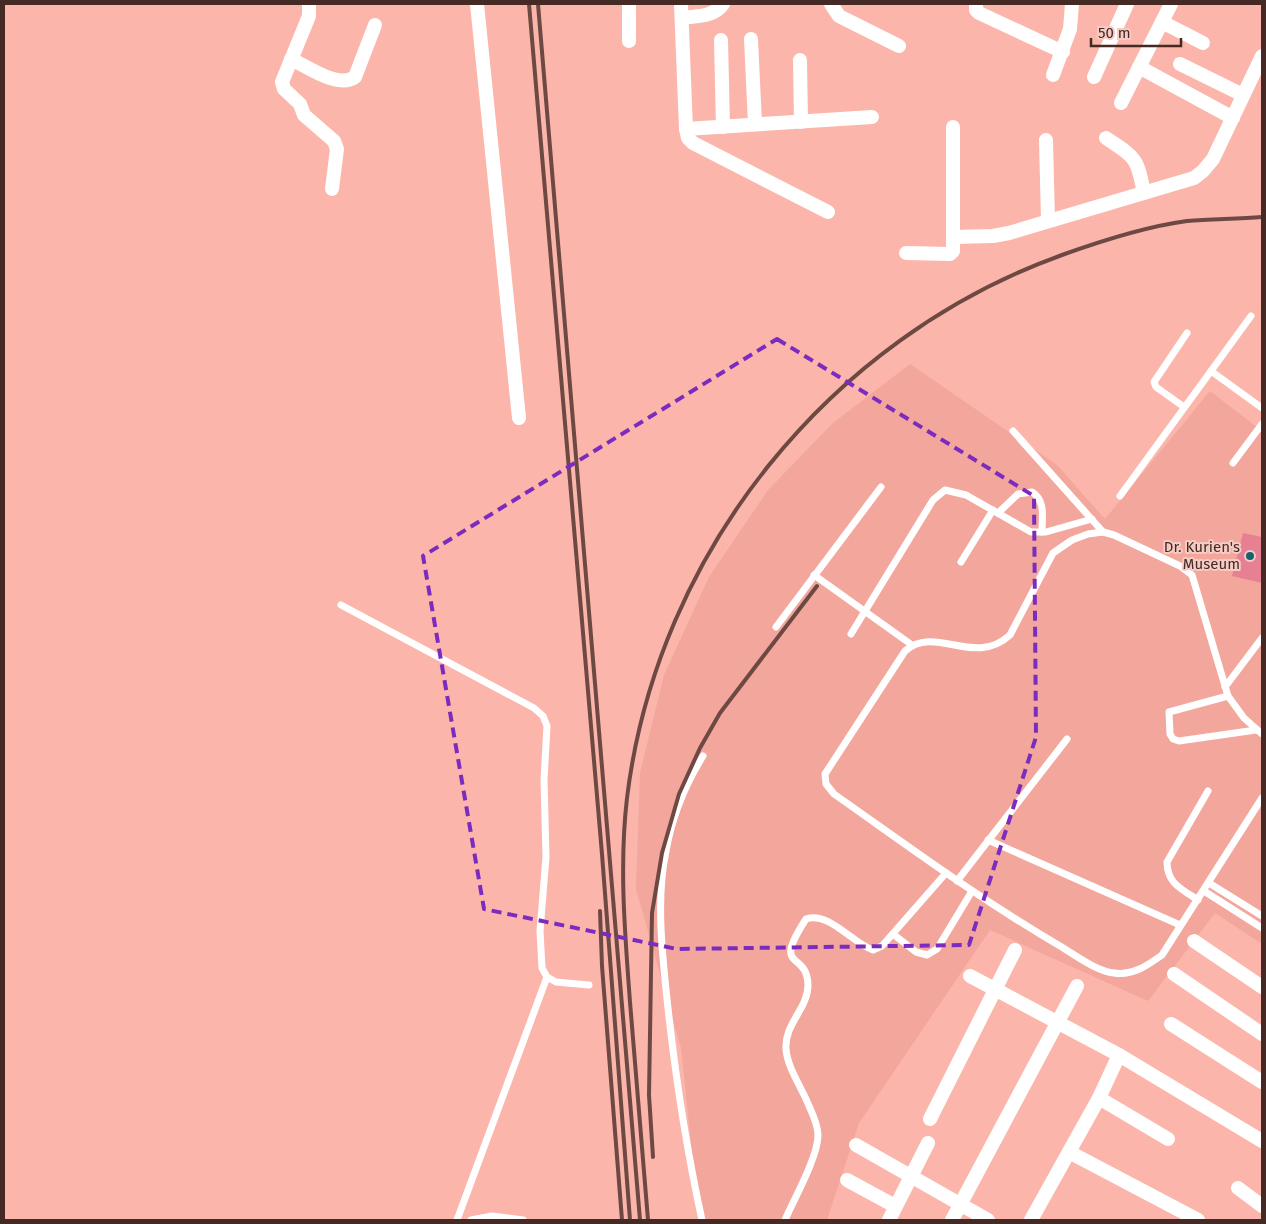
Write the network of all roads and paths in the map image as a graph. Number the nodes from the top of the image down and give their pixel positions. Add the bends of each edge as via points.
1 (309, 4) edge
2 (477, 4) edge
3 (629, 4) edge
4 (682, 4) edge
5 (723, 4) edge
6 (831, 4) edge
7 (976, 4) edge
8 (1072, 4) edge
9 (1127, 4) edge
10 (1172, 4) edge
11 (682, 18) junction
12 (1162, 22) junction
13 (375, 24) dead end
14 (751, 39) dead end
15 (720, 40) dead end
16 (629, 41) dead end
17 (1203, 43) dead end
18 (899, 46) dead end
19 (1063, 52) junction
20 (1262, 56) edge
21 (291, 60) junction
22 (800, 60) dead end
23 (1180, 64) dead end
24 (1139, 67) junction
25 (1053, 75) dead end
26 (1094, 77) dead end
27 (1243, 95) junction
28 (1121, 103) dead end
29 (872, 117) dead end
30 (1232, 118) junction
31 (801, 122) junction
32 (755, 124) junction
33 (722, 127) junction
34 (954, 127) dead end
35 (686, 129) junction
36 (1106, 138) dead end
37 (1046, 140) dead end
38 (332, 189) dead end
39 (1144, 193) junction
40 (828, 212) dead end
41 (1048, 221) junction
42 (954, 237) junction
43 (906, 253) dead end
44 (1251, 316) dead end
45 (1187, 333) dead end
46 (1211, 370) junction
47 (1184, 407) junction
48 (1262, 408) edge
49 (519, 418) dead end
50 (1262, 424) edge
51 (1014, 431) dead end
52 (1233, 463) dead end
53 (881, 487) dead end
54 (1120, 496) dead end
55 (996, 512) junction
56 (1092, 519) junction
57 (1042, 532) junction
58 (1104, 532) junction
59 (961, 562) dead end
60 (814, 575) junction
61 (341, 605) dead end
62 (866, 613) junction
63 (776, 627) dead end
64 (851, 634) dead end
65 (1262, 638) edge
66 (912, 645) junction
67 (1225, 688) junction
68 (1228, 696) junction
69 (1259, 732) edge
70 (1067, 739) dead end
71 (703, 756) dead end
72 (1208, 791) dead end
73 (1262, 798) edge
74 (988, 840) junction
75 (946, 873) junction
76 (957, 881) junction
77 (1209, 883) junction
78 (972, 891) junction
79 (1204, 891) junction
80 (1198, 900) junction
81 (1262, 916) edge
82 (1180, 924) junction
83 (1262, 928) edge
84 (893, 934) junction
85 (1194, 942) dead end
86 (1015, 950) dead end
87 (1174, 974) dead end
88 (970, 976) dead end
89 (546, 977) junction
90 (590, 985) dead end
91 (1077, 986) dead end
92 (1262, 987) edge
93 (996, 990) junction
94 (1056, 1022) junction
95 (1172, 1024) dead end
96 (1262, 1034) edge
97 (1120, 1055) junction
98 (1262, 1082) edge
99 (1098, 1098) junction
100 (930, 1119) dead end
101 (1168, 1139) dead end
102 (1262, 1141) edge
103 (928, 1142) dead end
104 (856, 1145) dead end
105 (1069, 1152) junction
106 (910, 1176) junction
107 (847, 1180) dead end
108 (1238, 1188) dead end
109 (962, 1205) junction
110 (895, 1206) junction
111 (1262, 1206) edge
112 (457, 1220) edge
113 (472, 1220) edge
114 (523, 1220) edge
115 (702, 1220) edge
116 (785, 1220) edge
117 (889, 1220) edge
118 (952, 1220) edge
119 (988, 1220) edge
120 (1031, 1220) edge
121 (1198, 1220) edge

1 - 21 street via 309,16
2 - 49 street
3 - 16 street
4 - 11 street
5 - 11 street via 708,15
6 - 18 street via 839,16
7 - 19 street via 979,13
8 - 19 street via 1070,29
9 - 26 street
10 - 12 street
11 - 35 street
12 - 17 street
12 - 24 street
13 - 21 street via 355,77 349,81 339,81
14 - 32 street
15 - 33 street
19 - 25 street
20 - 27 street
21 - 38 street via 284,76 284,88 296,97 304,115 334,140 337,149
22 - 31 street
23 - 27 street
24 - 28 street
24 - 30 street
27 - 30 street
29 - 31 street
30 - 39 street via 1213,159 1203,171 1194,178
31 - 32 street
32 - 33 street
33 - 35 street
34 - 42 street
35 - 40 street via 693,143
36 - 39 street via 1131,154 1138,163
37 - 41 street
39 - 41 street
41 - 42 street via 993,236
42 - 43 street via 954,248 950,254
44 - 46 lane
45 - 47 lane via 1154,382 1156,387
46 - 47 lane
46 - 48 lane
47 - 54 lane
50 - 52 lane
51 - 56 lane
53 - 60 lane
55 - 57 lane via 1031,532
55 - 57 lane via 1018,494 1032,492 1039,496 1041,502
55 - 59 lane
55 - 62 lane via 966,495 944,490 933,500
56 - 57 lane
56 - 58 lane
58 - 66 lane via 1072,540 1053,553 1010,635 1000,644 986,649 930,642
58 - 67 lane via 1192,574
60 - 62 lane
60 - 63 lane
61 - 89 lane via 534,708 543,716 547,726 544,780 546,857 540,931 542,968
62 - 64 lane
62 - 66 lane
65 - 67 lane
66 - 75 lane via 829,766 825,774 826,784 834,794
67 - 68 lane
68 - 69 lane via 1234,708
68 - 69 lane via 1169,712 1173,739
70 - 74 lane
71 - 115 lane via 678,802 665,852 662,904 663,958 675,1070
72 - 80 lane via 1167,862 1170,881
73 - 77 lane
74 - 76 lane
74 - 82 lane
75 - 76 lane
75 - 84 lane
76 - 78 lane
77 - 79 lane
77 - 81 lane
78 - 82 lane via 1062,947 1113,974 1146,966 1162,954
78 - 84 lane via 937,949 927,955 916,952
79 - 80 lane
79 - 83 lane
80 - 82 lane
84 - 116 lane via 874,950 864,947 824,919 814,917 806,919 790,947 789,954 807,976 808,987 806,998 787,1033 786,1050 818,1134 815,1151
85 - 92 street
86 - 93 street
87 - 96 street
88 - 93 street
89 - 90 lane via 556,982
89 - 112 lane
91 - 94 street
93 - 94 street
93 - 100 street
94 - 97 street
94 - 109 street
95 - 98 street
97 - 99 street
97 - 102 street
99 - 101 street
99 - 105 street
103 - 106 street
104 - 106 street
105 - 120 street
105 - 121 street
106 - 109 street
106 - 110 street
107 - 110 street
108 - 111 street
109 - 118 street
109 - 119 street
110 - 117 street
113 - 114 lane via 492,1216

